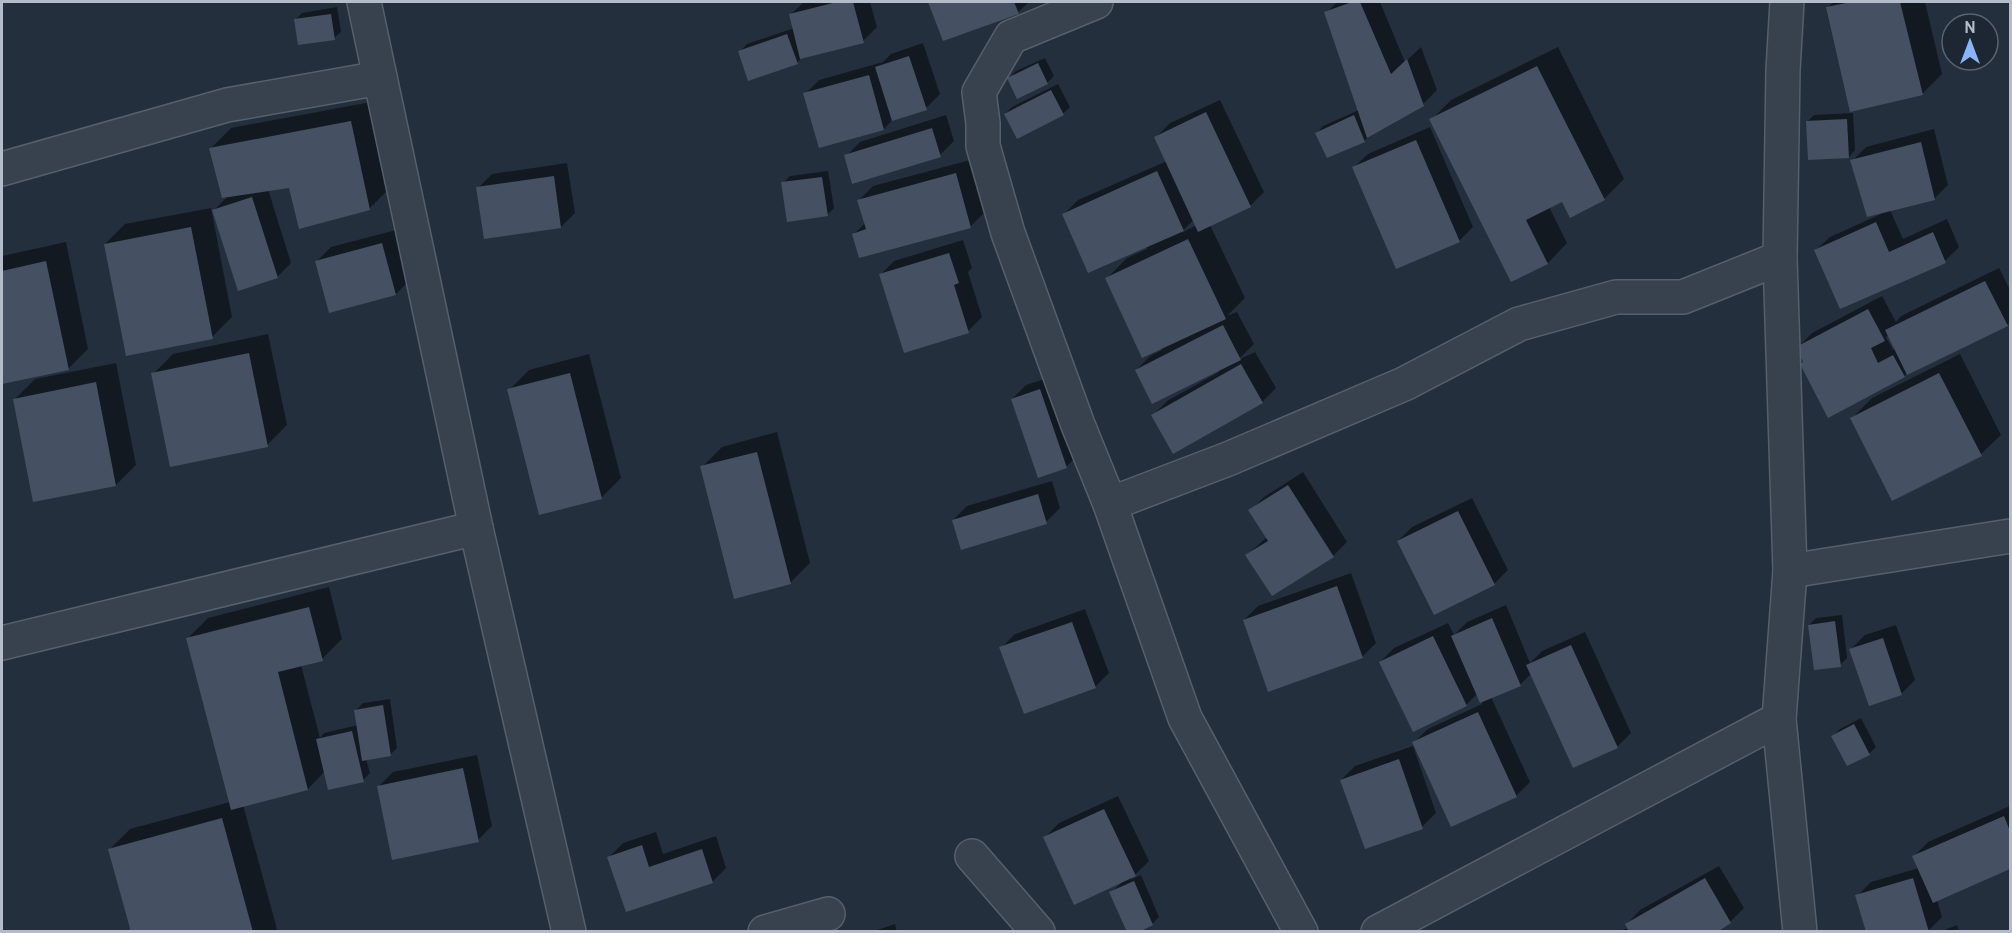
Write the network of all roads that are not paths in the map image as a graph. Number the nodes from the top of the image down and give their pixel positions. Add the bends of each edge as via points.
1 (364, 2) edge
2 (1096, 2) edge
3 (1787, 2) edge
4 (380, 78) junction
5 (2, 169) edge
6 (1780, 258) junction
7 (1110, 504) junction
8 (476, 528) junction
9 (2010, 536) edge
10 (1790, 571) junction
11 (2, 643) edge
12 (1779, 719) junction
13 (972, 856) dead end
14 (828, 914) dead end
15 (569, 932) edge
16 (765, 932) edge
17 (1038, 932) edge
18 (1301, 932) edge
19 (1378, 932) edge
20 (1800, 932) edge

1 - 4 street
2 - 7 street via 1011,37 979,92 983,146 1008,233
3 - 6 street
4 - 5 street via 227,105
4 - 8 street
6 - 7 street via 1683,297 1616,297 1519,324 1404,384
6 - 10 street
7 - 18 street via 1185,718
8 - 11 street
8 - 15 street
9 - 10 street
10 - 12 street
12 - 19 street
12 - 20 street
13 - 17 street
14 - 16 street

